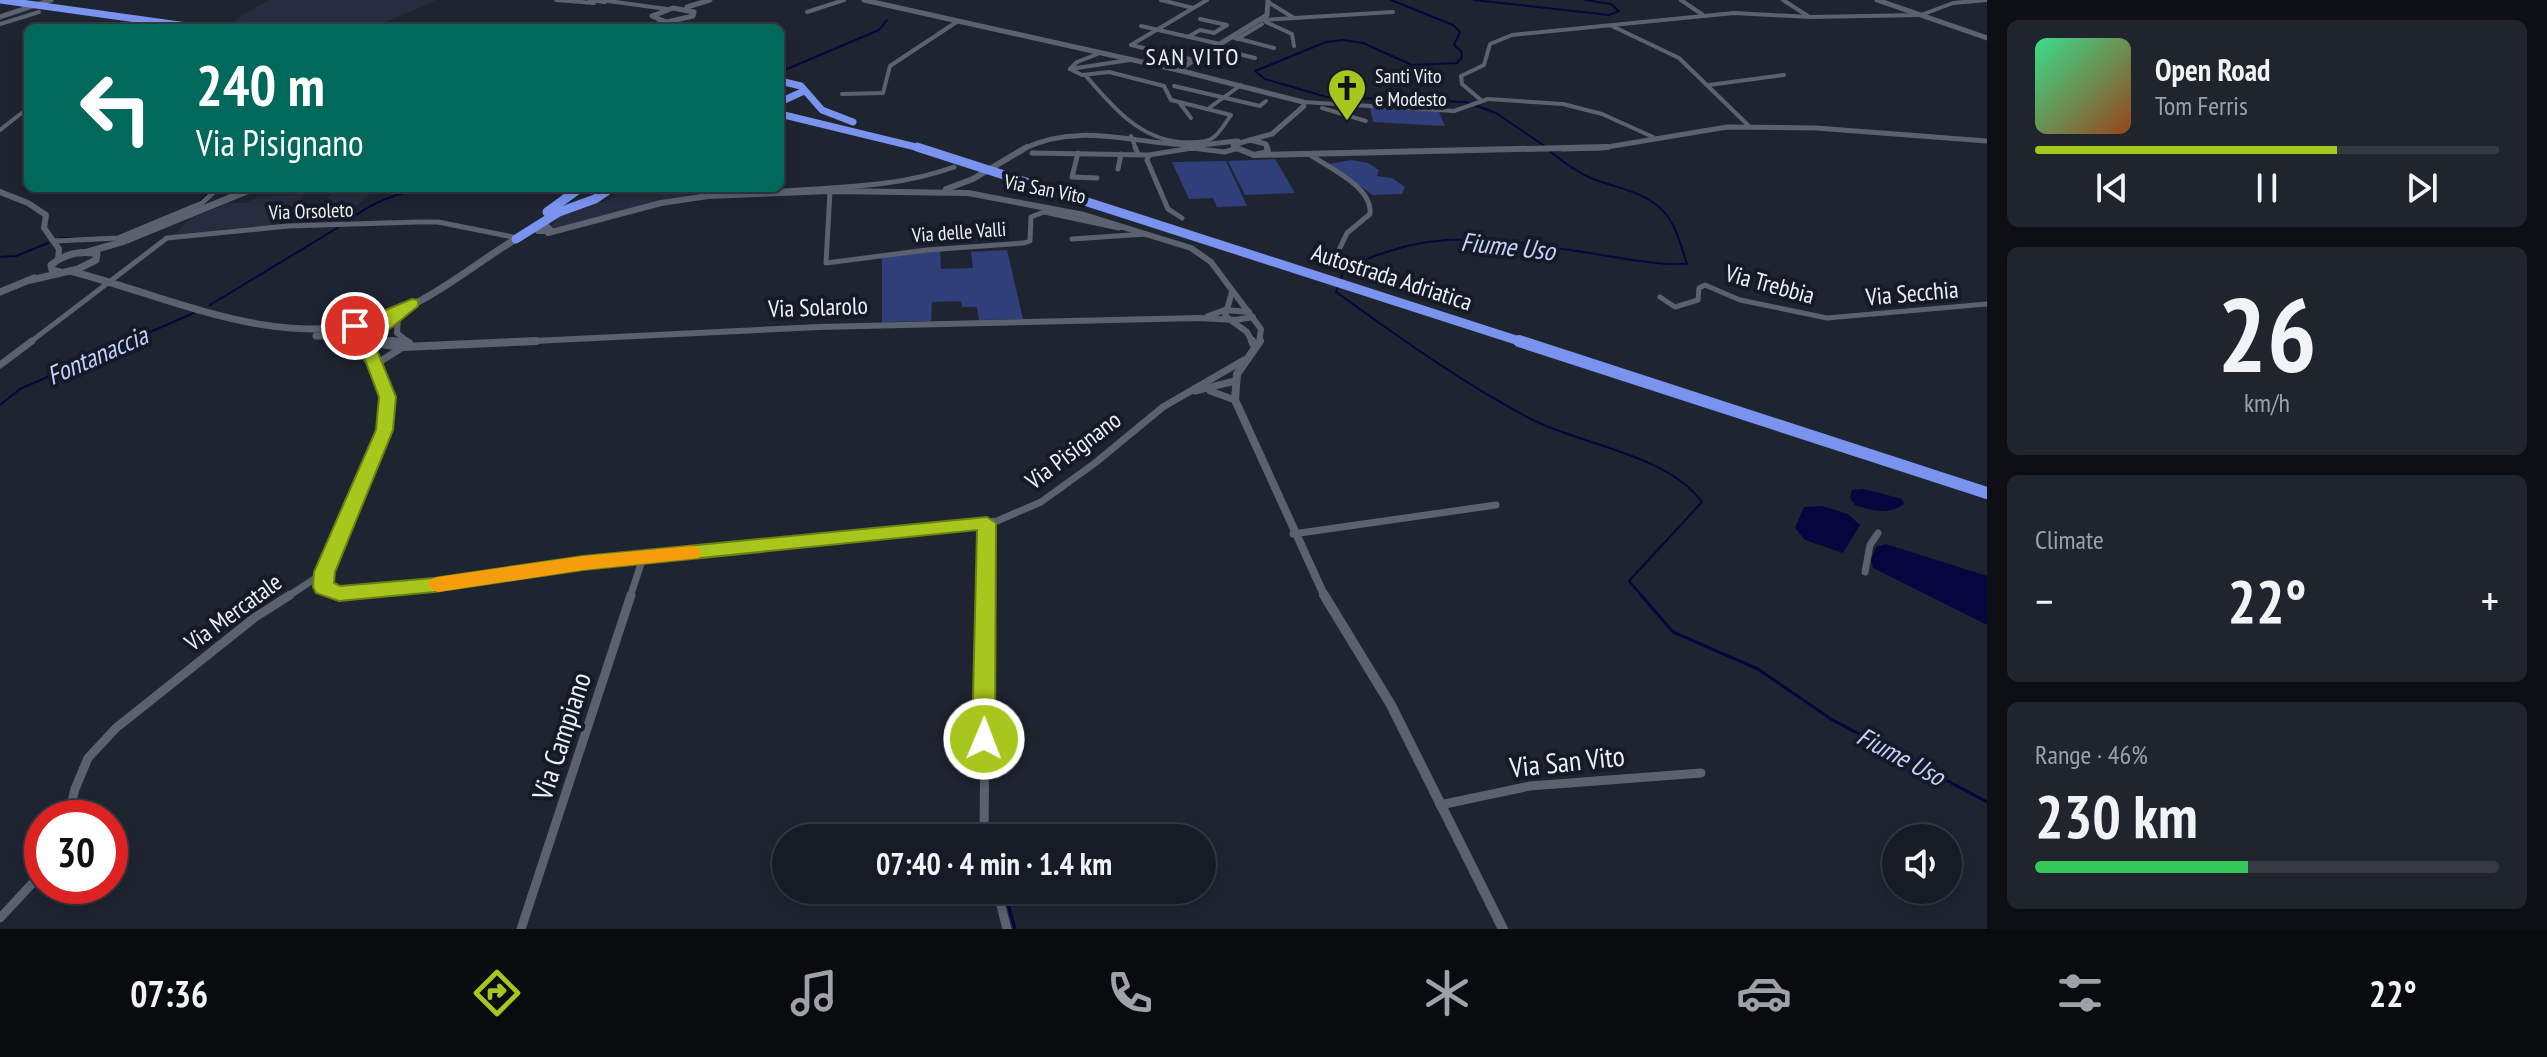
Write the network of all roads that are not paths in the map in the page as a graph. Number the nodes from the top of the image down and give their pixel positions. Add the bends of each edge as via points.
1 (556, 0) edge
2 (590, 0) edge
3 (710, 0) edge
4 (844, 0) edge
5 (864, 0) edge
6 (1161, 0) edge
7 (1207, 0) edge
8 (1681, 0) edge
9 (1783, 0) edge
10 (1877, 0) edge
11 (1987, 0) edge
12 (48, 1) edge
13 (603, 1) edge
14 (1268, 1) edge
15 (0, 2) edge
16 (698, 5) junction
17 (679, 8) junction
18 (1193, 8) junction
19 (667, 9) junction
20 (691, 10) junction
21 (39, 12) dead end
22 (807, 12) dead end
23 (1393, 12) dead end
24 (1703, 15) junction
25 (1921, 15) junction
26 (653, 16) junction
27 (0, 17) edge
28 (1810, 17) junction
29 (1294, 18) junction
30 (1200, 19) dead end
31 (958, 21) junction
32 (666, 22) junction
33 (1259, 23) junction
34 (0, 24) edge
35 (150, 24) edge
36 (170, 24) edge
37 (646, 24) edge
38 (657, 24) edge
39 (1610, 24) junction
40 (1141, 26) dead end
41 (1157, 30) junction
42 (1188, 37) junction
43 (1234, 38) junction
44 (1987, 38) edge
45 (1220, 44) junction
46 (1294, 46) dead end
47 (1214, 48) junction
48 (1274, 48) dead end
49 (1100, 53) junction
50 (1255, 58) dead end
51 (1130, 60) junction
52 (1194, 60) junction
53 (1070, 69) junction
54 (1178, 70) junction
55 (1784, 75) dead end
56 (1086, 76) junction
57 (784, 82) edge
58 (1241, 85) junction
59 (1709, 85) junction
60 (1174, 86) dead end
61 (804, 91) junction
62 (842, 94) dead end
63 (1223, 98) junction
64 (784, 101) edge
65 (1266, 101) dead end
66 (1479, 101) junction
67 (1179, 102) junction
68 (1303, 103) junction
69 (1209, 108) junction
70 (23, 112) dead end
71 (784, 113) edge
72 (784, 113) edge
73 (1191, 118) dead end
74 (1366, 121) dead end
75 (784, 122) edge
76 (1750, 127) junction
77 (0, 130) edge
78 (858, 131) junction
79 (1272, 134) junction
80 (1131, 136) junction
81 (1653, 137) junction
82 (1250, 140) junction
83 (1239, 141) junction
84 (1987, 141) edge
85 (1210, 145) junction
86 (1268, 146) junction
87 (1234, 148) junction
88 (1185, 149) junction
89 (956, 153) junction
90 (1032, 153) dead end
91 (1078, 153) junction
92 (1242, 153) junction
93 (1121, 154) junction
94 (1138, 154) junction
95 (1307, 154) junction
96 (1149, 155) junction
97 (1254, 155) junction
98 (954, 167) dead end
99 (1118, 169) dead end
100 (1097, 178) dead end
101 (968, 182) junction
102 (784, 191) joint
103 (830, 191) junction
104 (934, 191) junction
105 (0, 192) edge
106 (214, 192) edge
107 (244, 192) edge
108 (575, 192) edge
109 (605, 192) edge
110 (772, 192) edge
111 (978, 195) junction
112 (1182, 218) dead end
113 (548, 228) junction
114 (1141, 230) junction
115 (1152, 233) junction
116 (515, 238) junction
117 (1072, 239) dead end
118 (122, 242) junction
119 (57, 245) junction
120 (1246, 249) junction
121 (1339, 250) dead end
122 (77, 252) junction
123 (87, 252) junction
124 (58, 259) junction
125 (95, 260) junction
126 (50, 268) junction
127 (70, 271) junction
128 (60, 272) junction
129 (98, 277) junction
130 (31, 280) junction
131 (111, 283) junction
132 (0, 292) edge
133 (1232, 292) junction
134 (1660, 297) dead end
135 (1397, 298) junction
136 (412, 303) junction
137 (1987, 304) edge
138 (1225, 310) junction
139 (1251, 314) junction
140 (387, 316) junction
141 (398, 316) junction
142 (1199, 318) junction
143 (1840, 318) joint
144 (1228, 320) junction
145 (323, 334) junction
146 (365, 340) junction
147 (406, 345) junction
148 (1255, 347) junction
149 (364, 356) junction
150 (1244, 360) junction
151 (0, 365) edge
152 (376, 367) junction
153 (1210, 380) junction
154 (1235, 381) junction
155 (1204, 390) junction
156 (1189, 392) junction
157 (1235, 400) junction
158 (1987, 485) edge
159 (1987, 493) edge
160 (1496, 505) dead end
161 (987, 523) junction
162 (1878, 533) dead end
163 (1293, 534) junction
164 (643, 558) junction
165 (325, 572) junction
166 (1865, 572) dead end
167 (1701, 773) dead end
168 (72, 800) edge
169 (1440, 805) junction
170 (984, 824) edge
171 (24, 892) edge
172 (1001, 904) edge
173 (0, 918) edge
174 (521, 929) edge
175 (1007, 929) edge
176 (1503, 929) edge

1 - 13 street
2 - 13 street
3 - 16 main road
4 - 22 street
5 - 31 street
6 - 18 street
7 - 18 street
8 - 24 street
9 - 28 street
10 - 25 street
11 - 25 street via 1953,3
12 - 27 street
13 - 19 street
13 - 26 street
14 - 29 street
14 - 33 street via 1270,12
15 - 35 highway
15 - 36 highway
16 - 17 main road
16 - 20 main road
17 - 19 main road
17 - 20 main road
18 - 41 street
19 - 26 main road
20 - 32 main road via 689,18
21 - 34 street
23 - 29 street
24 - 28 street
24 - 39 street
25 - 28 street
25 - 44 street
26 - 32 main road
26 - 37 main road
29 - 33 street
30 - 42 street via 1227,25
31 - 49 street
31 - 62 street via 890,66 883,93
32 - 38 main road
33 - 43 street
33 - 46 street via 1287,30 1295,38
39 - 59 street via 1664,48
39 - 66 street via 1493,41 1484,67 1461,76
40 - 41 street
41 - 42 street
41 - 52 street via 1131,45
42 - 45 street
43 - 45 street
43 - 48 street
45 - 47 street
47 - 50 street
47 - 52 street
49 - 51 street
49 - 53 street
51 - 53 street
51 - 54 street
52 - 54 street
53 - 56 street
54 - 58 street
55 - 59 street
56 - 67 street via 1109,72 1164,86 1171,100
56 - 69 street via 1124,120 1154,137 1181,142 1212,139 1231,115
57 - 61 highway
58 - 63 street
58 - 68 street
59 - 76 street
60 - 63 street
61 - 64 highway
61 - 89 highway via 815,108 829,115
63 - 65 street via 1260,106
63 - 69 street
66 - 68 street via 1454,111
66 - 81 street via 1578,107
67 - 69 street
67 - 73 street
68 - 74 street
68 - 79 street
70 - 77 street
71 - 89 highway, Autostrada Adriatica
72 - 78 highway, Autostrada Adriatica
75 - 78 highway
76 - 81 street
76 - 84 street
78 - 120 highway, Autostrada Adriatica
79 - 82 street
79 - 86 street
80 - 85 street, Via San Vito
80 - 94 street
80 - 101 street, Via San Vito via 1050,137
81 - 95 street via 1609,147
82 - 83 street, Via San Vito
82 - 86 street
83 - 85 street, Via San Vito
83 - 87 street
85 - 87 street, Via San Vito
86 - 95 street
86 - 97 street
87 - 88 street
87 - 92 street
88 - 92 street
88 - 96 street
89 - 120 highway, Autostrada Adriatica
90 - 91 street
91 - 93 street
91 - 100 street via 1072,177
92 - 97 street
93 - 94 street
93 - 99 street
94 - 96 street
95 - 97 street
95 - 121 street via 1371,202 1370,214 1347,233
96 - 112 street via 1168,209
98 - 102 street, Via Orsoleto via 887,184
101 - 104 street, Via Orsoleto
101 - 111 street, Via San Vito
102 - 103 street, Via Orsoleto
103 - 104 street, Via Orsoleto
103 - 114 street, Via delle Valli via 826,263 1024,243 1030,241 1031,217 1044,212
104 - 111 street, Via Orsoleto
105 - 119 street via 46,215 44,228
106 - 119 street via 202,203 118,238
107 - 118 main road
108 - 116 highway
109 - 113 highway
110 - 113 street, Via Orsoleto via 679,200 573,228
111 - 114 street, Via San Vito
113 - 116 highway
113 - 116 street, Via Orsoleto
114 - 115 street, Via San Vito
115 - 117 street, Via San Vito
115 - 133 street, Via San Vito via 1203,255
116 - 131 street, Via Orsoleto via 438,222 288,226 177,236 164,240
116 - 136 main road, Via Orsoleto
118 - 123 main road
118 - 125 main road
119 - 122 street
119 - 124 street
120 - 135 highway, Autostrada Adriatica
122 - 123 main road
122 - 124 main road
123 - 125 main road
124 - 126 main road
125 - 127 main road
125 - 129 main road
126 - 128 main road
126 - 130 main road
127 - 128 main road
127 - 129 main road
128 - 130 main road
129 - 131 main road
130 - 132 main road
131 - 145 main road, Via Orsoleto
131 - 151 street, Via Orsoleto
133 - 138 street
133 - 139 street, Via San Vito
134 - 143 street, Via Trebbia via 1675,307 1688,304 1698,300 1699,288 1705,285 1767,307
135 - 158 highway, Autostrada Adriatica
135 - 159 highway, Autostrada Adriatica
136 - 140 main road, Via Orsoleto
136 - 141 main road, Via Orsoleto
137 - 143 street, Via Secchia
138 - 139 street, Via Solarolo
138 - 142 street, Via Solarolo
138 - 144 street
139 - 144 street, Via Solarolo
139 - 148 street via 1262,334
140 - 145 main road, Via Orsoleto
140 - 146 street via 367,329
141 - 146 main road, Via Orsoleto
141 - 147 street via 395,328
142 - 144 street, Via Solarolo
142 - 147 street, Via Solarolo
144 - 148 street via 1247,332
145 - 146 street, Via Solarolo
145 - 146 main road, Via Orsoleto
145 - 149 street
146 - 147 street, Via Solarolo
146 - 149 street
146 - 152 street
147 - 152 street
148 - 150 street
149 - 152 street
150 - 153 street, Via Pisignano
150 - 154 street
152 - 165 street via 388,397 384,430
153 - 154 street
153 - 156 street, Via Pisignano
154 - 155 street, Via Pisignano
154 - 157 street
155 - 156 street, Via Pisignano
155 - 157 street, Via Pisignano
156 - 161 street, Via Pisignano via 1135,427 1041,502
157 - 163 street
160 - 163 street
161 - 164 street, Via Pisignano
161 - 170 street
162 - 166 street
163 - 169 street via 1391,705
164 - 165 street, Via Pisignano via 339,593 323,587
164 - 174 street, Via Campiano
165 - 168 street, Via Mercatale via 254,618 116,728 88,758
167 - 169 street, Via San Vito via 1530,786
169 - 176 street
171 - 173 street
172 - 175 street

